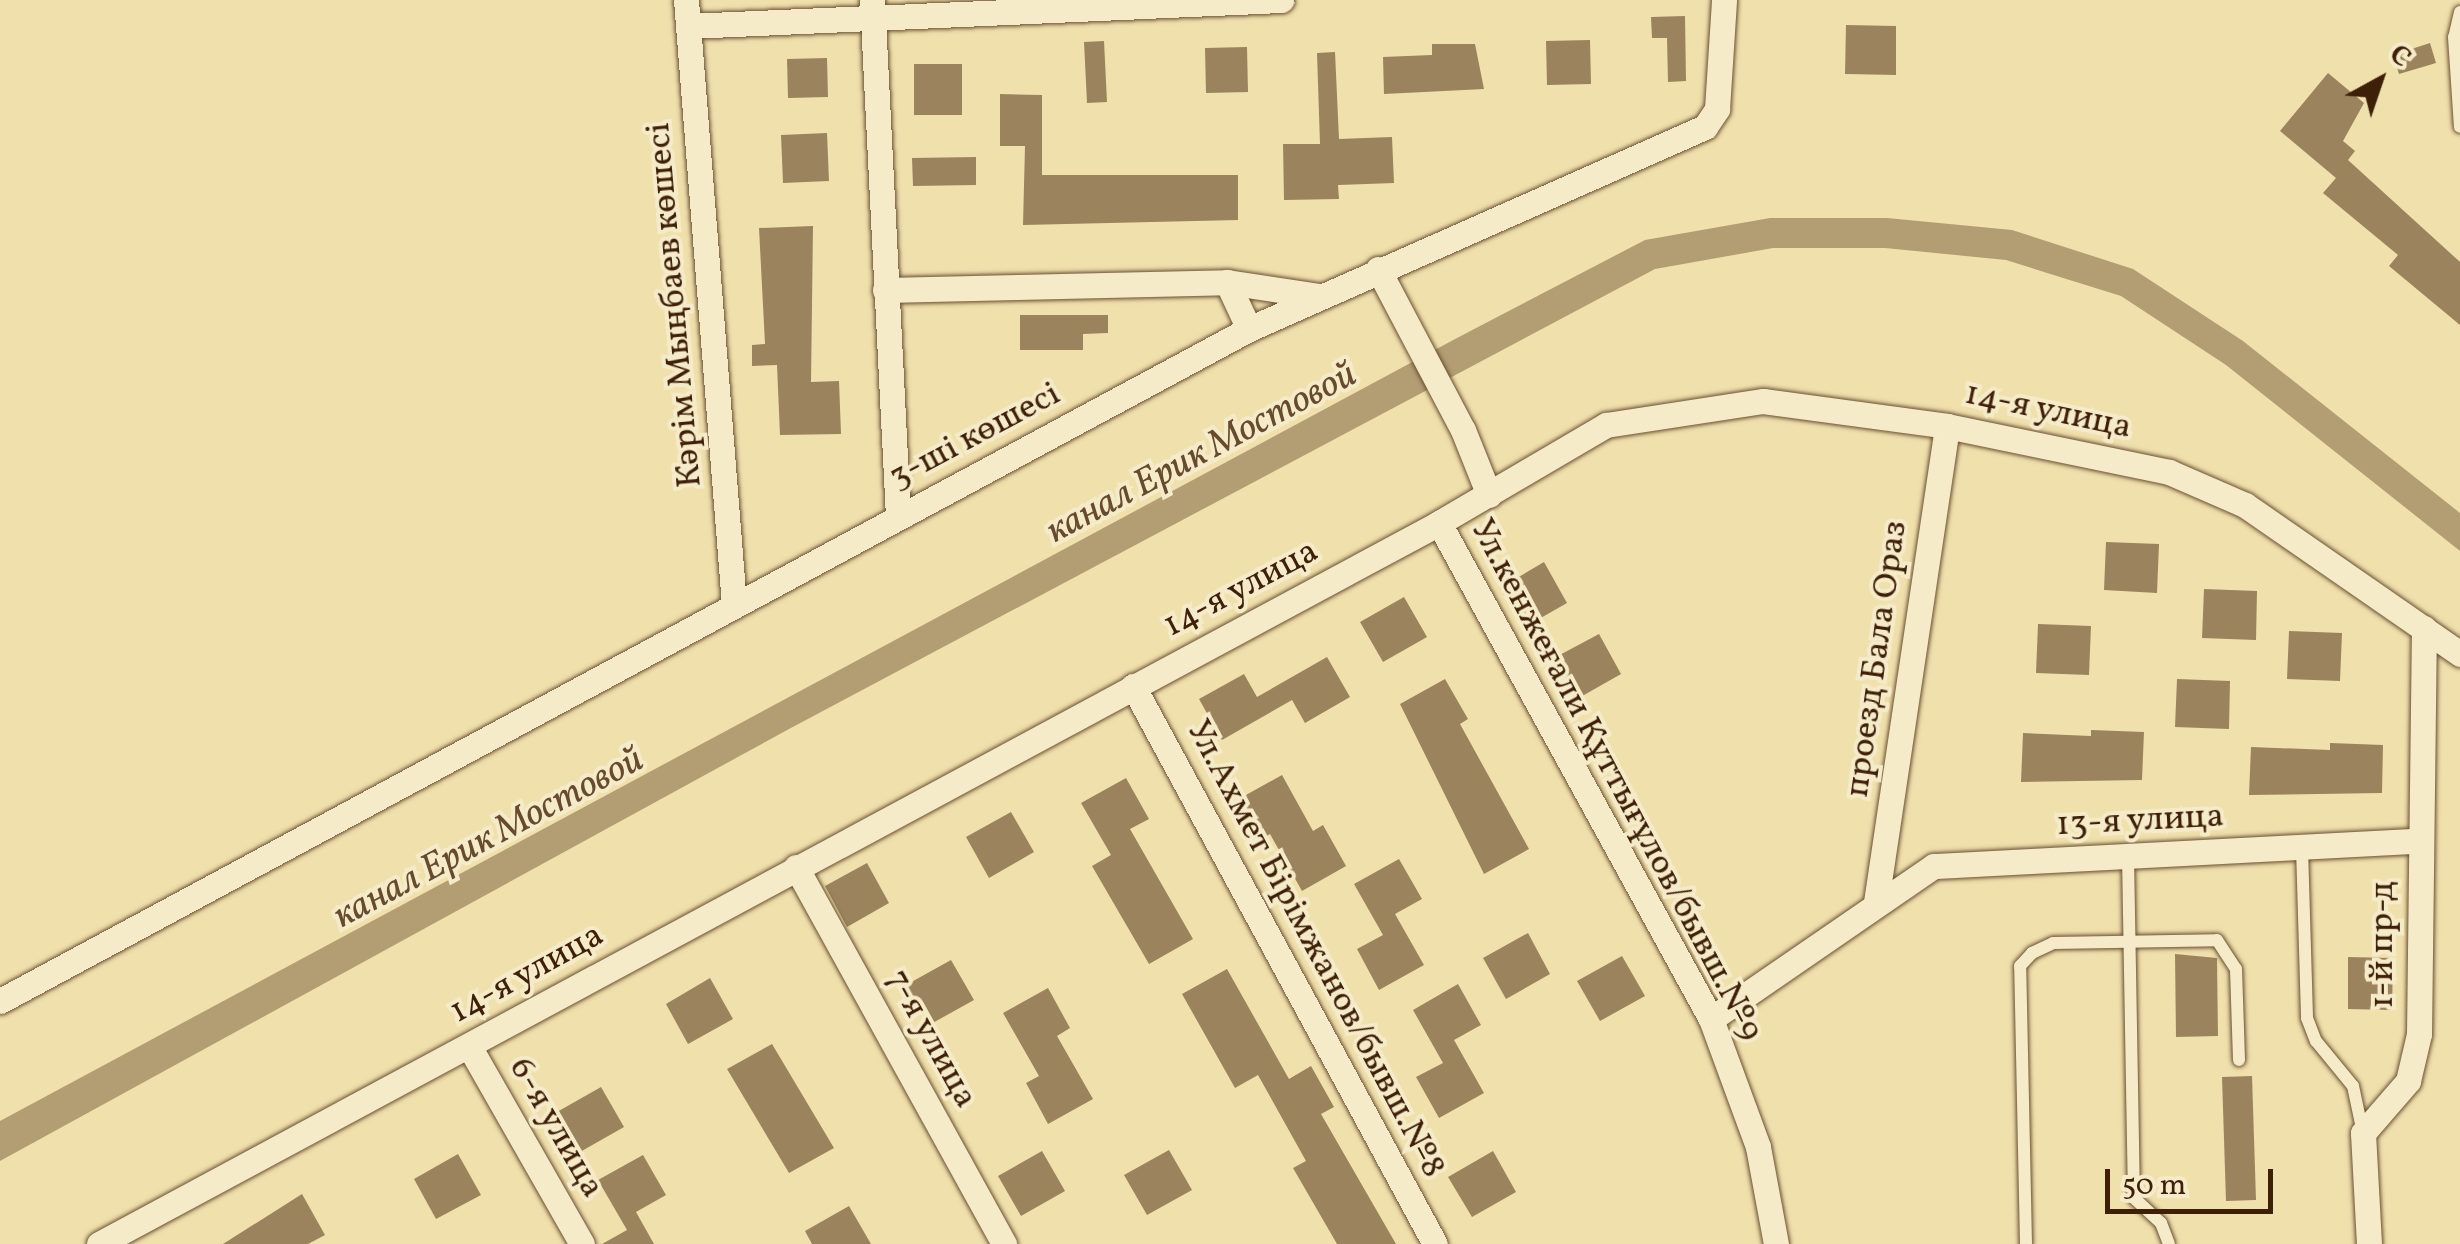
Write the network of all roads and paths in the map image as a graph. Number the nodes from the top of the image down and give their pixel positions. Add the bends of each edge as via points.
1 (1282, 0) edge
2 (1724, 0) edge
3 (872, 7) edge
4 (2460, 12) edge
5 (687, 13) edge
6 (2460, 127) edge
7 (1378, 269) junction
8 (1227, 282) junction
9 (886, 290) junction
10 (1318, 296) junction
11 (1248, 329) junction
12 (1947, 426) junction
13 (1488, 495) junction
14 (898, 517) junction
15 (1440, 523) junction
16 (734, 604) junction
17 (2424, 628) junction
18 (2460, 654) edge
19 (1133, 686) junction
20 (2418, 841) junction
21 (2302, 848) junction
22 (2128, 856) junction
23 (796, 867) junction
24 (1876, 902) junction
25 (2131, 944) junction
26 (0, 1001) edge
27 (1710, 1019) junction
28 (469, 1046) junction
29 (2238, 1060) dead end
30 (2363, 1133) junction
31 (145, 1233) edge
32 (98, 1244) edge
33 (582, 1244) edge
34 (1004, 1244) edge
35 (1435, 1244) edge
36 (1776, 1244) edge
37 (2026, 1244) edge
38 (2169, 1244) edge
39 (2369, 1244) edge

1 - 3 street
2 - 7 street, 3-ші көшесі via 1716,109 1705,127
3 - 5 street
3 - 9 street
4 - 6 lane via 2454,37
5 - 16 street, Кәрім Мыңбаев көшесі
7 - 10 street, 3-ші көшесі
7 - 13 street via 1464,430
8 - 9 street
8 - 10 street
8 - 11 street
9 - 14 street
10 - 11 street, 3-ші көшесі
11 - 14 street, 3-ші көшесі
12 - 13 street, 14-я улица via 1762,401 1606,425
12 - 17 street, 14-я улица via 2169,472 2245,505
12 - 24 street, проезд Бала Ораз
13 - 15 street, 14-я улица
14 - 16 street, 3-ші көшесі
15 - 19 street, 14-я улица
15 - 27 street, Ул.кенжеғали Құттығұлов/бывш.№9
16 - 26 street, 3-ші көшесі
17 - 18 street, 14-я улица
17 - 20 street, 1-й пр-д
19 - 23 street, 14-я улица
19 - 35 street, Ул.Ахмет Бірімжанов/бывш.№8
20 - 21 street, 13-я улица
20 - 30 street, 1-й пр-д via 2419,1034 2408,1081
21 - 22 street, 13-я улица
21 - 30 lane via 2307,1018 2316,1042 2353,1086
22 - 24 street, 13-я улица via 1934,866
22 - 25 lane
23 - 28 street, 14-я улица
23 - 34 street, 7-я улица
24 - 27 street, 13-я улица
25 - 29 lane via 2217,940 2230,950
25 - 37 lane via 2053,943 2020,966
25 - 38 lane via 2134,1198 2160,1223
27 - 36 street, Ул.кенжеғали Құттығұлов/бывш.№9 via 1758,1147
28 - 31 street, 14-я улица
28 - 33 street, 6-я улица
30 - 39 street
31 - 32 street, 14-я улица

